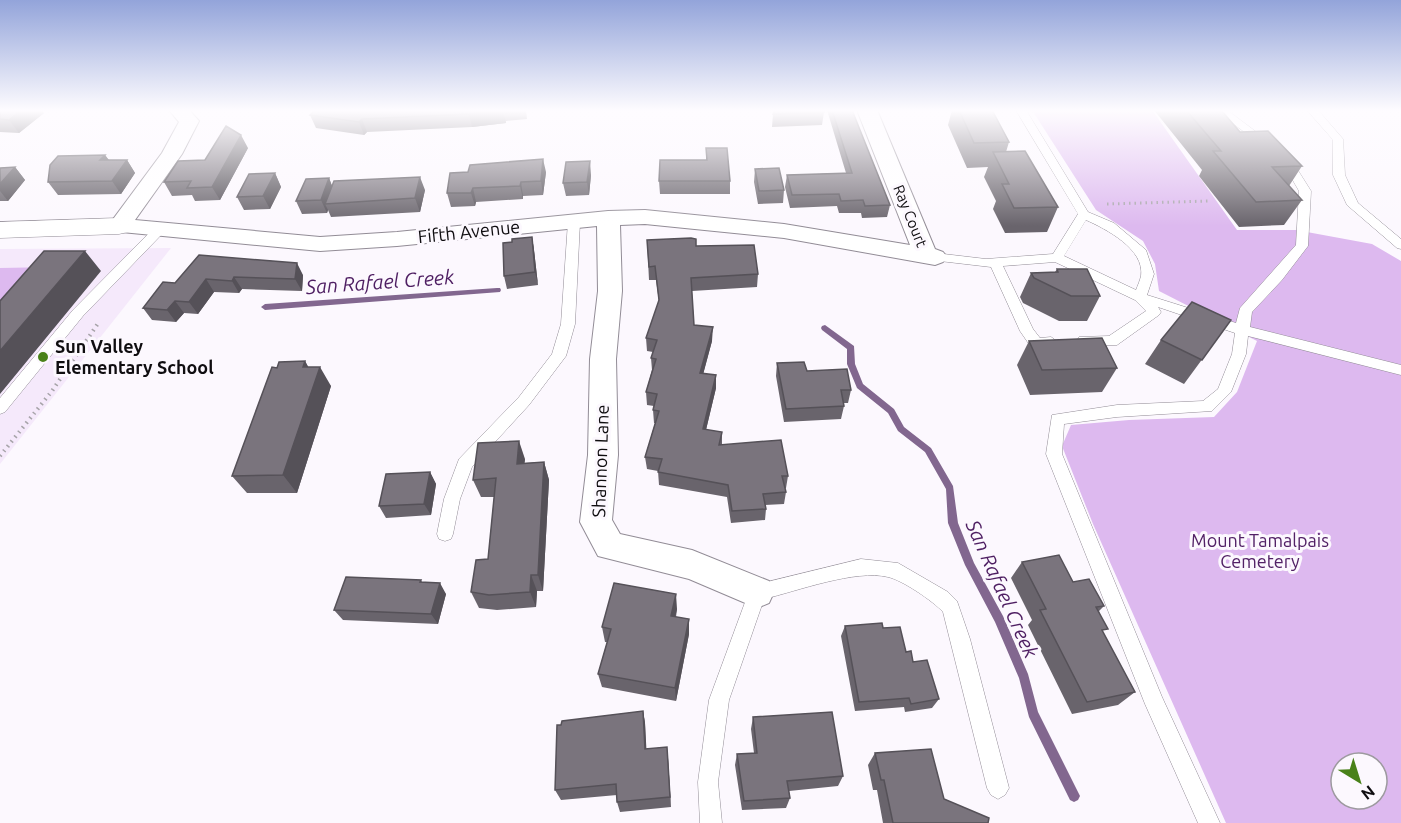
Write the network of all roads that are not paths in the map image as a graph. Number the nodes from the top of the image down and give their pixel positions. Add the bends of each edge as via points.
1 (175, 148) edge
2 (884, 148) edge
3 (1044, 148) edge
4 (1273, 148) edge
5 (1339, 148) edge
6 (1081, 210) junction
7 (608, 218) junction
8 (574, 222) junction
9 (119, 226) junction
10 (160, 229) junction
11 (0, 230) edge
12 (1401, 246) edge
13 (930, 256) junction
14 (1057, 258) junction
15 (995, 262) junction
16 (1140, 297) junction
17 (1242, 330) junction
18 (1401, 369) edge
19 (0, 408) edge
20 (445, 534) dead end
21 (757, 592) junction
22 (998, 788) dead end
23 (711, 823) edge
24 (1209, 823) edge

1 - 9 street
2 - 13 street, Ray Court
3 - 6 lane
4 - 17 lane via 1284,156 1305,191 1302,246 1245,311
5 - 12 lane via 1340,175 1353,205
6 - 14 lane
6 - 16 lane via 1110,226 1142,253 1148,274
7 - 8 street, Fifth Avenue
7 - 13 street, Fifth Avenue via 645,217 784,231
7 - 21 street, Shannon Lane via 610,291 596,522 610,546 692,565
8 - 10 street, Fifth Avenue via 320,244
8 - 20 lane via 568,324 559,356 524,401 465,464
9 - 10 street, Fifth Avenue
9 - 11 street, Fifth Avenue
10 - 19 lane via 78,313
13 - 15 lane
14 - 15 lane
14 - 16 lane
15 - 16 lane via 1026,331 1036,343 1112,341 1154,312
16 - 17 lane
17 - 18 lane
17 - 24 lane via 1239,354 1224,392 1207,407 1057,418 1054,454 1155,704
21 - 22 lane via 861,567 892,569 942,598 951,607 962,639
21 - 23 lane via 719,700 708,782

